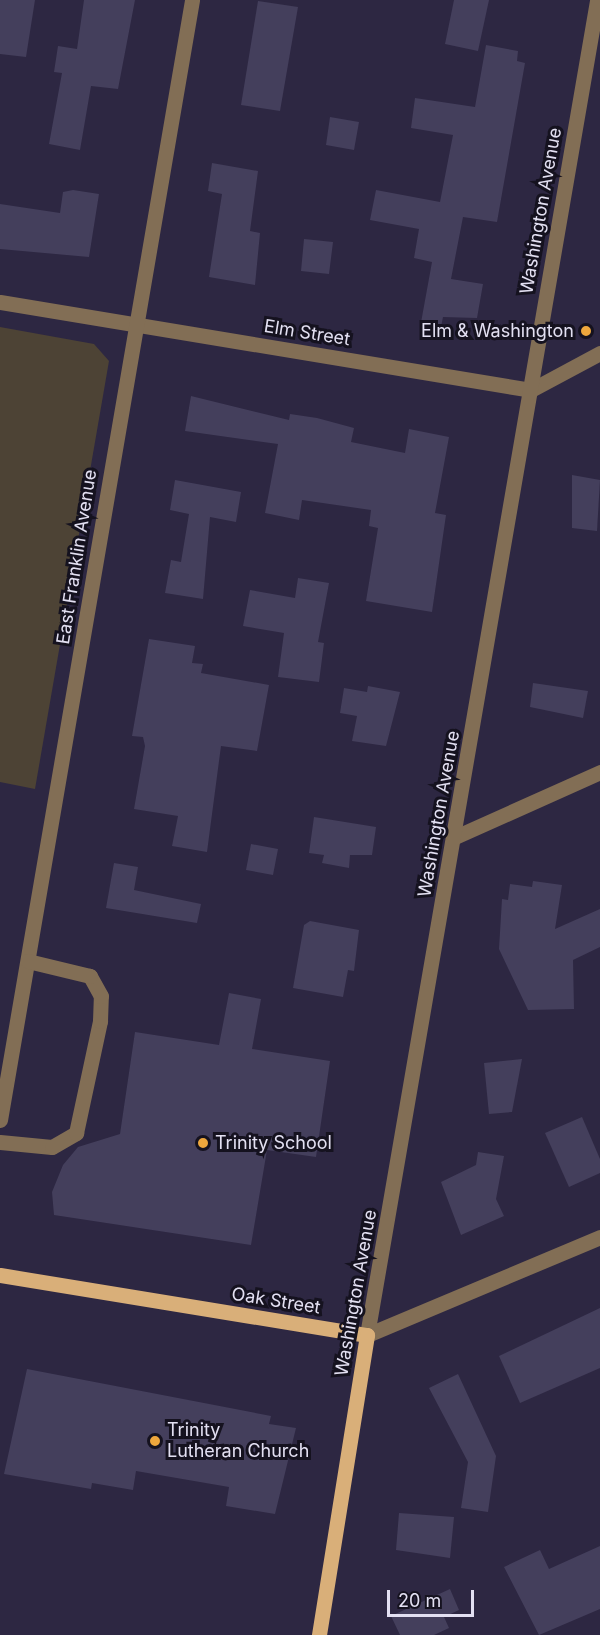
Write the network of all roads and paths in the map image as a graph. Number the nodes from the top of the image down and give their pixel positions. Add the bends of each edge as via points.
1 (192, 0) edge
2 (597, 0) edge
3 (0, 302) edge
4 (135, 326) junction
5 (600, 353) edge
6 (531, 390) junction
7 (600, 772) edge
8 (455, 837) junction
9 (28, 961) junction
10 (0, 1120) edge
11 (0, 1142) edge
12 (600, 1237) edge
13 (0, 1275) edge
14 (367, 1335) junction
15 (319, 1635) edge

1 - 4 street, East Franklin Avenue
2 - 6 street, Washington Avenue
3 - 4 street, Elm Street
4 - 6 street, Elm Street
4 - 9 street, East Franklin Avenue
5 - 6 street
6 - 8 street, Washington Avenue
7 - 8 street
8 - 14 street, Washington Avenue
9 - 10 street, East Franklin Avenue
9 - 11 street via 90,976 101,996 100,1021 76,1133 52,1147
12 - 14 street
13 - 14 main road, Oak Street
14 - 15 main road, Washington Avenue

